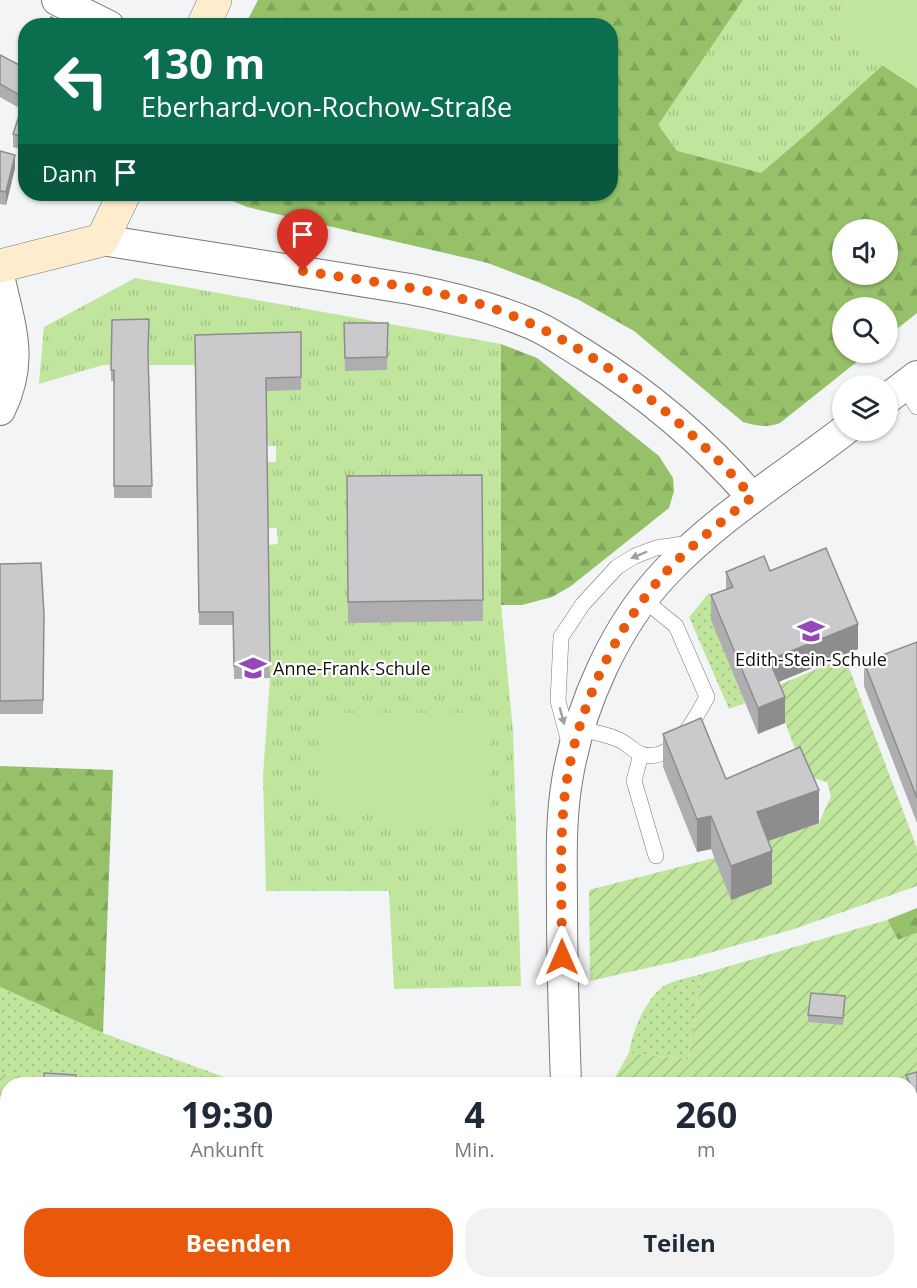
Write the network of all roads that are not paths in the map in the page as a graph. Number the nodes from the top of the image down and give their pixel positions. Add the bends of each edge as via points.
1 (57, 0) edge
2 (215, 0) edge
3 (93, 18) edge
4 (207, 18) edge
5 (121, 201) edge
6 (102, 240) junction
7 (0, 266) edge
8 (0, 280) edge
9 (0, 410) edge
10 (832, 439) edge
11 (752, 497) junction
12 (696, 543) junction
13 (643, 598) junction
14 (576, 743) junction
15 (641, 754) junction
16 (656, 856) dead end
17 (566, 1077) edge

1 - 3 street
2 - 4 main road
5 - 6 main road
6 - 7 main road
6 - 11 street via 458,298 524,321 562,340 625,381 712,452
8 - 9 street via 13,336 14,366
10 - 11 street
11 - 12 street
12 - 13 street
12 -> 14 lane via 656,548 617,567 583,604 561,638 558,701
13 - 14 street via 597,678
13 - 15 lane via 676,626 708,697 690,728 670,749 657,755
14 - 15 lane via 616,738
14 - 17 street via 567,778 562,826
15 - 16 lane via 634,782

